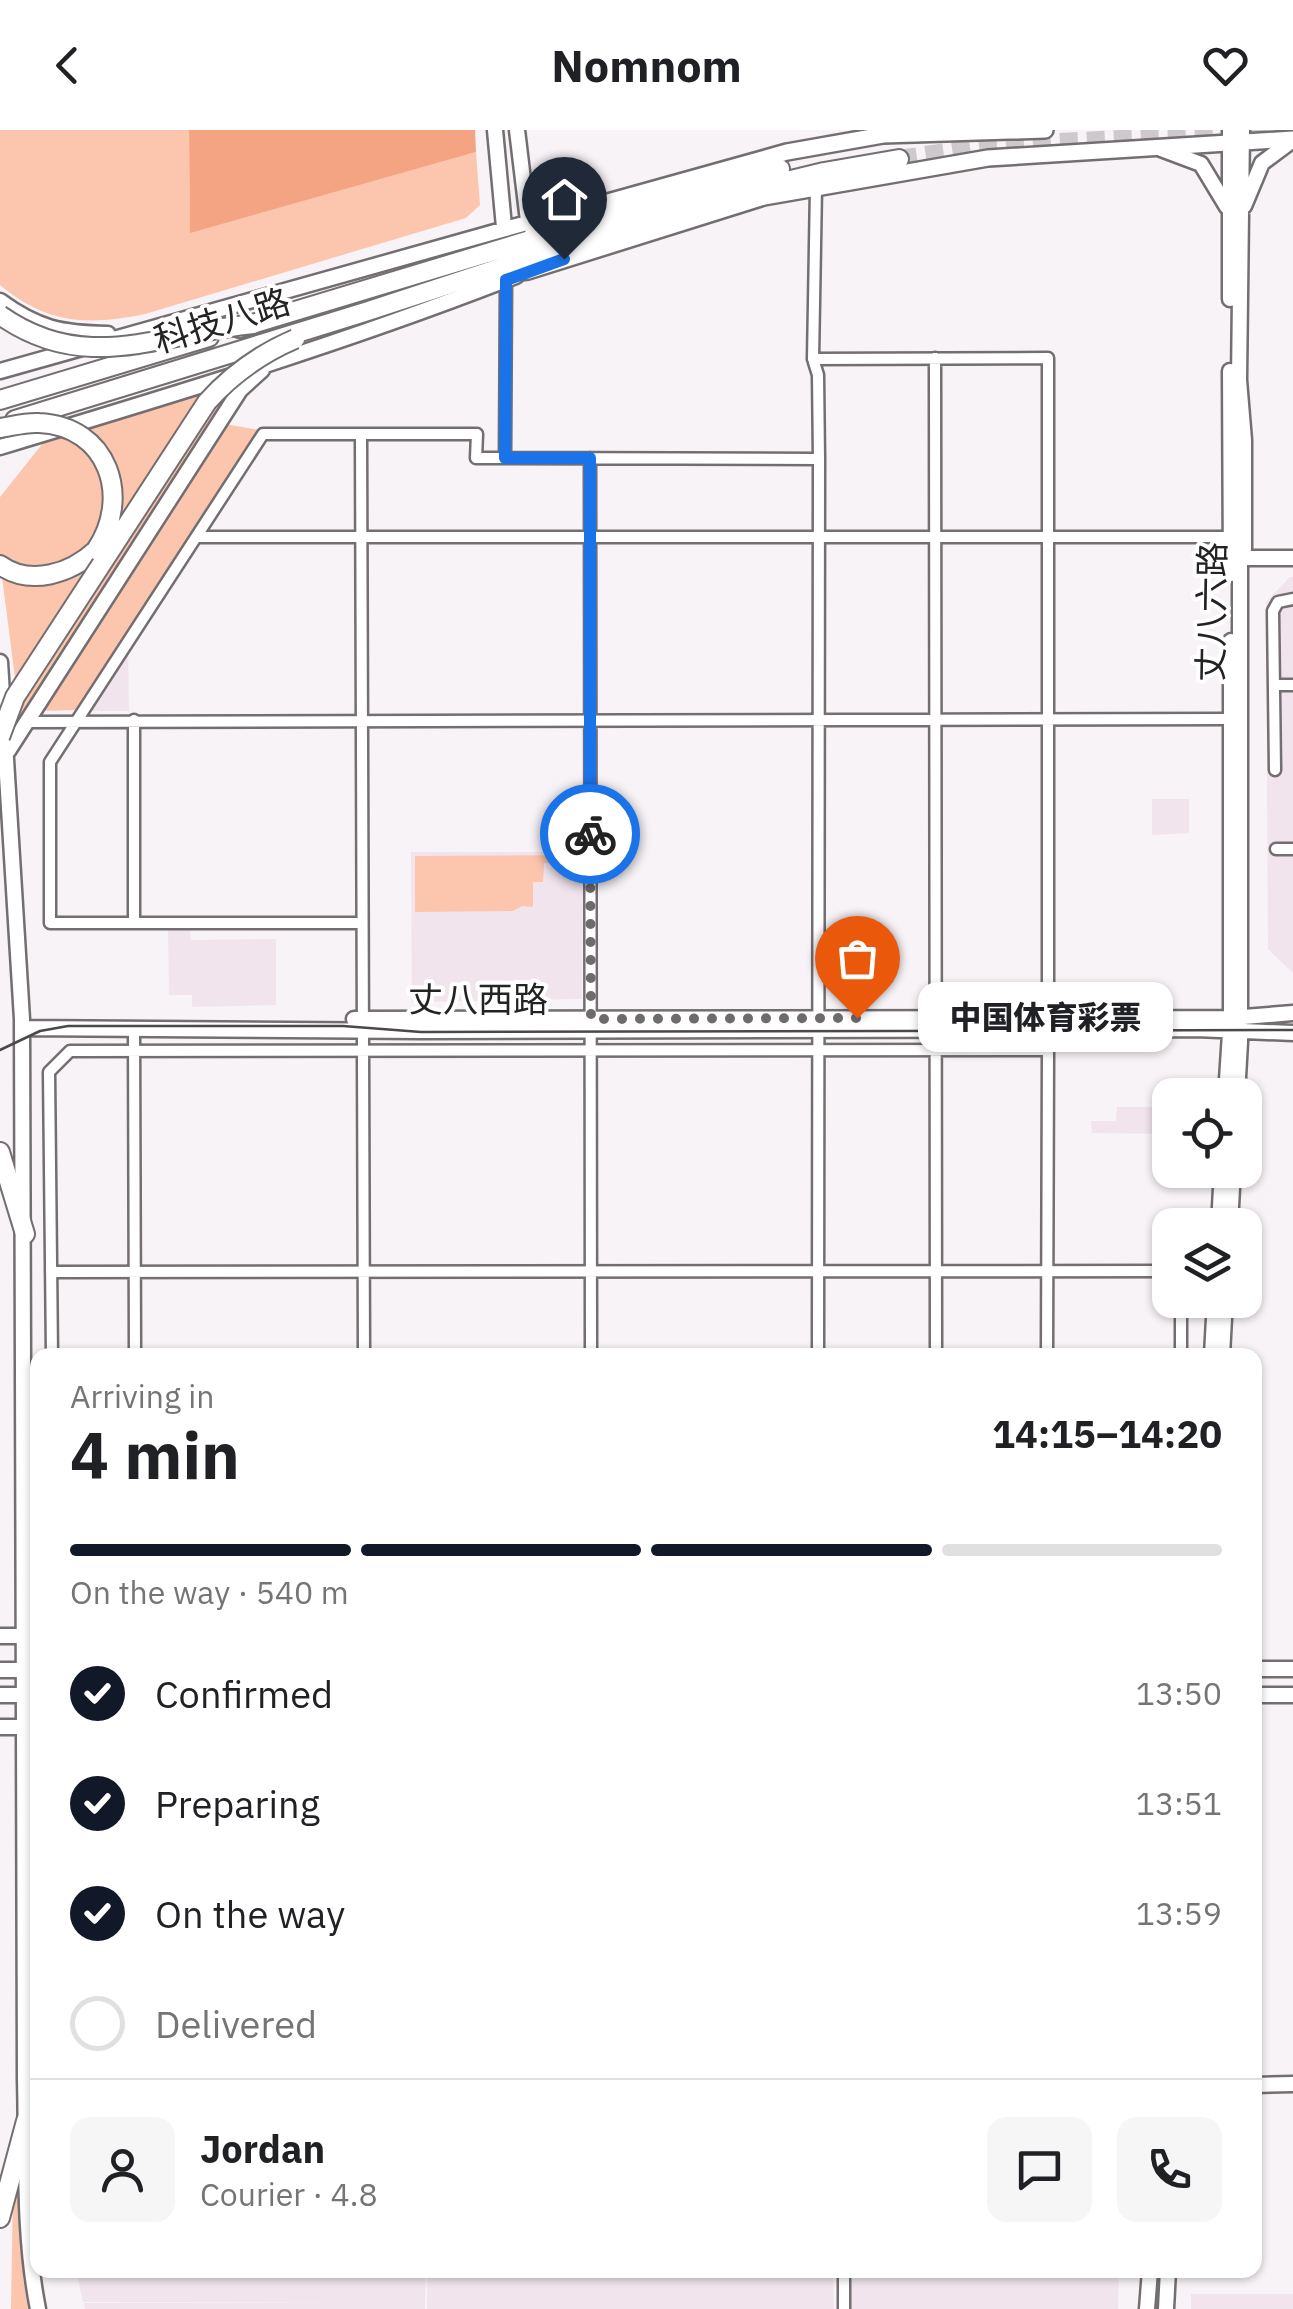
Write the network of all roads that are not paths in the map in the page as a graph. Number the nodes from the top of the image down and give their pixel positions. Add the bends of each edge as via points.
1 (495, 130) edge
2 (517, 130) edge
3 (1045, 130) edge
4 (1120, 130) edge
5 (844, 136) edge
6 (1235, 136) edge
7 (825, 138) edge
8 (1293, 140) edge
9 (1155, 147) junction
10 (1121, 150) junction
11 (1293, 151) edge
12 (1277, 152) junction
13 (816, 188) junction
14 (608, 202) junction
15 (1234, 216) junction
16 (528, 221) junction
17 (504, 227) junction
18 (447, 266) junction
19 (528, 271) junction
20 (463, 279) junction
21 (506, 280) junction
22 (0, 301) edge
23 (0, 315) edge
24 (253, 324) junction
25 (292, 328) junction
26 (124, 334) junction
27 (935, 358) junction
28 (812, 359) junction
29 (265, 368) junction
30 (0, 371) edge
31 (0, 400) edge
32 (0, 426) edge
33 (362, 434) junction
34 (0, 447) edge
35 (505, 458) junction
36 (590, 458) junction
37 (819, 459) junction
38 (361, 536) junction
39 (196, 537) junction
40 (589, 537) junction
41 (820, 537) junction
42 (936, 538) junction
43 (1048, 538) junction
44 (1237, 548) junction
45 (1293, 549) edge
46 (1293, 558) edge
47 (0, 566) edge
48 (1293, 598) edge
49 (0, 662) edge
50 (1274, 685) junction
51 (1293, 685) edge
52 (362, 719) junction
53 (589, 719) junction
54 (816, 719) junction
55 (1048, 719) junction
56 (1230, 719) junction
57 (78, 720) junction
58 (134, 720) junction
59 (934, 720) junction
60 (24, 722) junction
61 (4, 744) edge
62 (1275, 770) dead end
63 (1276, 849) dead end
64 (1293, 849) edge
65 (134, 923) junction
66 (360, 924) junction
67 (936, 996) junction
68 (1293, 1013) edge
69 (22, 1024) junction
70 (362, 1024) junction
71 (591, 1024) junction
72 (817, 1024) junction
73 (936, 1024) junction
74 (1235, 1024) junction
75 (134, 1028) junction
76 (1293, 1033) edge
77 (134, 1051) junction
78 (362, 1051) junction
79 (590, 1051) junction
80 (817, 1051) junction
81 (936, 1051) junction
82 (1228, 1078) edge
83 (1237, 1078) edge
84 (0, 1152) edge
85 (24, 1234) junction
86 (591, 1269) junction
87 (364, 1270) junction
88 (817, 1270) junction
89 (936, 1270) junction
90 (1047, 1270) junction
91 (1152, 1271) edge
92 (52, 1272) junction
93 (135, 1272) junction
94 (1181, 1318) edge
95 (1214, 1318) edge
96 (1225, 1318) edge
97 (52, 1348) edge
98 (135, 1348) edge
99 (364, 1348) edge
100 (590, 1348) edge
101 (818, 1348) edge
102 (936, 1348) edge
103 (1047, 1348) edge
104 (1181, 1348) edge
105 (1212, 1348) edge
106 (1223, 1348) edge
107 (0, 1636) edge
108 (24, 1636) junction
109 (1262, 1669) edge
110 (1293, 1669) edge
111 (0, 1670) edge
112 (30, 1670) edge
113 (0, 1694) edge
114 (1262, 1694) edge
115 (1293, 1694) edge
116 (30, 1695) edge
117 (0, 1727) edge
118 (24, 1727) junction
119 (30, 2032) edge
120 (1293, 2075) edge
121 (1262, 2076) edge
122 (1293, 2084) edge
123 (1262, 2085) edge
124 (30, 2090) edge
125 (26, 2120) junction
126 (0, 2218) edge
127 (30, 2246) edge
128 (32, 2278) edge
129 (844, 2278) edge
130 (1160, 2278) edge
131 (1162, 2278) edge
132 (1163, 2278) edge
133 (1165, 2278) edge
134 (38, 2309) edge
135 (844, 2309) edge
136 (1147, 2309) edge
137 (1155, 2309) edge
138 (1166, 2309) edge
139 (1175, 2309) edge

1 - 17 main road
2 - 16 main road
3 - 5 main road, 科技八路
4 - 10 main road
5 - 7 main road, 科技八路
6 - 8 main road, 科技八路
6 - 9 main road, 科技八路
6 - 15 main road, 丈八六路
7 - 14 main road, 科技八路
8 - 12 main road
9 - 10 main road, 科技八路
9 - 15 main road via 1201,164
10 - 13 main road, 科技八路 via 988,158
11 - 12 street
12 - 15 main road via 1262,163
13 - 19 main road, 科技八路 via 708,213
13 - 28 street
14 - 16 main road
14 - 18 main road, 科技八路
15 - 44 main road, 丈八六路
16 - 17 main road
17 - 26 main road
18 - 20 highway, 科技八路 via 744,177 899,154 708,200
18 - 25 highway, 科技八路
19 - 20 main road, 科技八路
19 - 21 main road
20 - 25 highway, 科技八路 via 366,312
21 - 29 main road
21 - 35 street
22 - 26 main road via 62,333
23 - 24 highway, bridge via 72,346 120,349
24 - 25 highway, 科技八路
24 - 31 highway, 科技八路, bridge
25 - 32 highway, 科技八路, bridge
25 - 61 highway, bridge via 207,402 15,697
26 - 30 main road
27 - 28 street
27 - 42 street
27 - 43 street via 1048,358
28 - 37 street
29 - 34 main road
29 - 60 main road via 240,390
32 - 47 highway, bridge via 37,422 78,434 107,466 114,505 105,538 72,568 28,576
33 - 35 street via 476,434 476,458
33 - 38 street
33 - 39 street via 263,434
35 - 36 street
36 - 37 street
36 - 40 street
37 - 41 street
38 - 39 street
38 - 40 street
38 - 52 street
39 - 57 street
40 - 41 street
40 - 53 street
41 - 42 street
41 - 54 street
42 - 43 street
42 - 59 street
43 - 44 street
43 - 55 street
44 - 45 main road
44 - 46 main road
44 - 56 main road, 丈八六路
44 - 74 main road, 丈八六路
48 - 50 street via 1278,602 1273,612
49 - 61 main road
50 - 51 street
50 - 62 street
52 - 53 street
52 - 58 street
52 - 66 street
53 - 54 street
53 - 71 street
54 - 59 street
54 - 72 street
55 - 56 street
55 - 59 street
55 - 67 street via 1048,996
56 - 74 main road, 丈八六路
57 - 58 street
57 - 60 street
57 - 65 street via 50,762 50,923
58 - 65 street
59 - 67 street
60 - 61 main road
61 - 69 main road
63 - 64 street
65 - 66 street
66 - 70 street
67 - 73 street
68 - 74 main road, 丈八西路
69 - 70 main road, 丈八西路
69 - 75 main road, 丈八西路
69 - 85 main road
70 - 71 main road, 丈八西路
70 - 75 main road, 丈八西路
70 - 78 street
71 - 72 main road, 丈八西路
71 - 79 street
72 - 73 main road, 丈八西路
72 - 80 street
73 - 74 main road, 丈八西路
73 - 81 street
74 - 76 main road, 丈八西路
74 - 82 main road, 丈八六路
74 - 83 main road, 丈八六路
75 - 77 street
77 - 78 street
77 - 92 street via 70,1050 49,1072
77 - 93 street
78 - 79 street
78 - 87 street
79 - 80 street
79 - 86 street
80 - 81 street
80 - 88 street
81 - 89 street
81 - 90 street via 1048,1050
84 - 85 highway
85 - 108 main road
86 - 87 street
86 - 88 street
86 - 100 street
87 - 93 street
87 - 99 street
88 - 89 street
88 - 101 street
89 - 90 street
89 - 102 street
90 - 91 street
90 - 103 street
92 - 93 street
92 - 97 street
93 - 98 street
94 - 104 street
95 - 105 main road
96 - 106 main road
107 - 108 main road
108 - 112 main road
109 - 110 main road
111 - 112 main road
112 - 116 main road
113 - 116 main road
114 - 115 main road
116 - 118 main road
117 - 118 main road
118 - 119 main road
120 - 121 main road
122 - 123 main road
124 - 125 main road
125 - 126 highway
125 - 127 main road
128 - 134 main road
129 - 135 street
130 - 136 main road
131 - 137 main road
132 - 138 main road
133 - 139 main road

